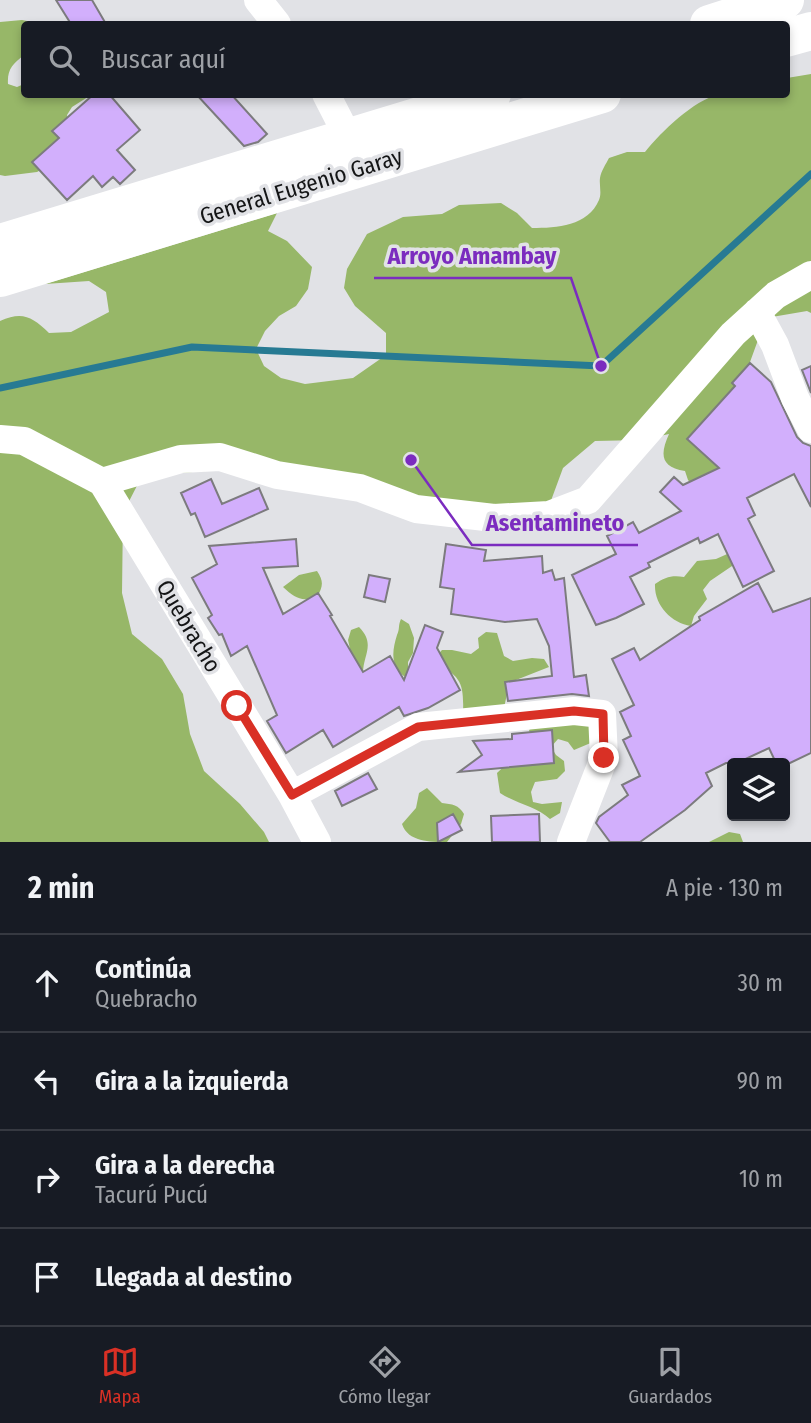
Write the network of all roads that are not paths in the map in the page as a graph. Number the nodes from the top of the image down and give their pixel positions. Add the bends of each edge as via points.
1 (258, 0) edge
2 (785, 0) edge
3 (276, 21) edge
4 (718, 21) edge
5 (811, 31) edge
6 (790, 37) edge
7 (328, 98) edge
8 (479, 98) edge
9 (589, 98) edge
10 (349, 139) junction
11 (0, 243) edge
12 (811, 275) edge
13 (0, 278) edge
14 (757, 312) junction
15 (811, 429) edge
16 (0, 439) edge
17 (102, 482) junction
18 (292, 795) junction
19 (317, 842) edge
20 (571, 842) edge

1 - 3 street
2 - 4 street
5 - 6 street
7 - 10 street
8 - 10 street, General Eugenio Garay
9 - 13 street, General Eugenio Garay
10 - 11 street, General Eugenio Garay
12 - 14 street
14 - 15 street
14 - 17 street via 588,500 549,515 494,518 416,509 360,488 277,475 220,457 181,459
16 - 17 street via 24,441
17 - 18 street, Quebracho
18 - 19 street, Quebracho
18 - 20 street via 418,727 574,711 603,714 604,758

